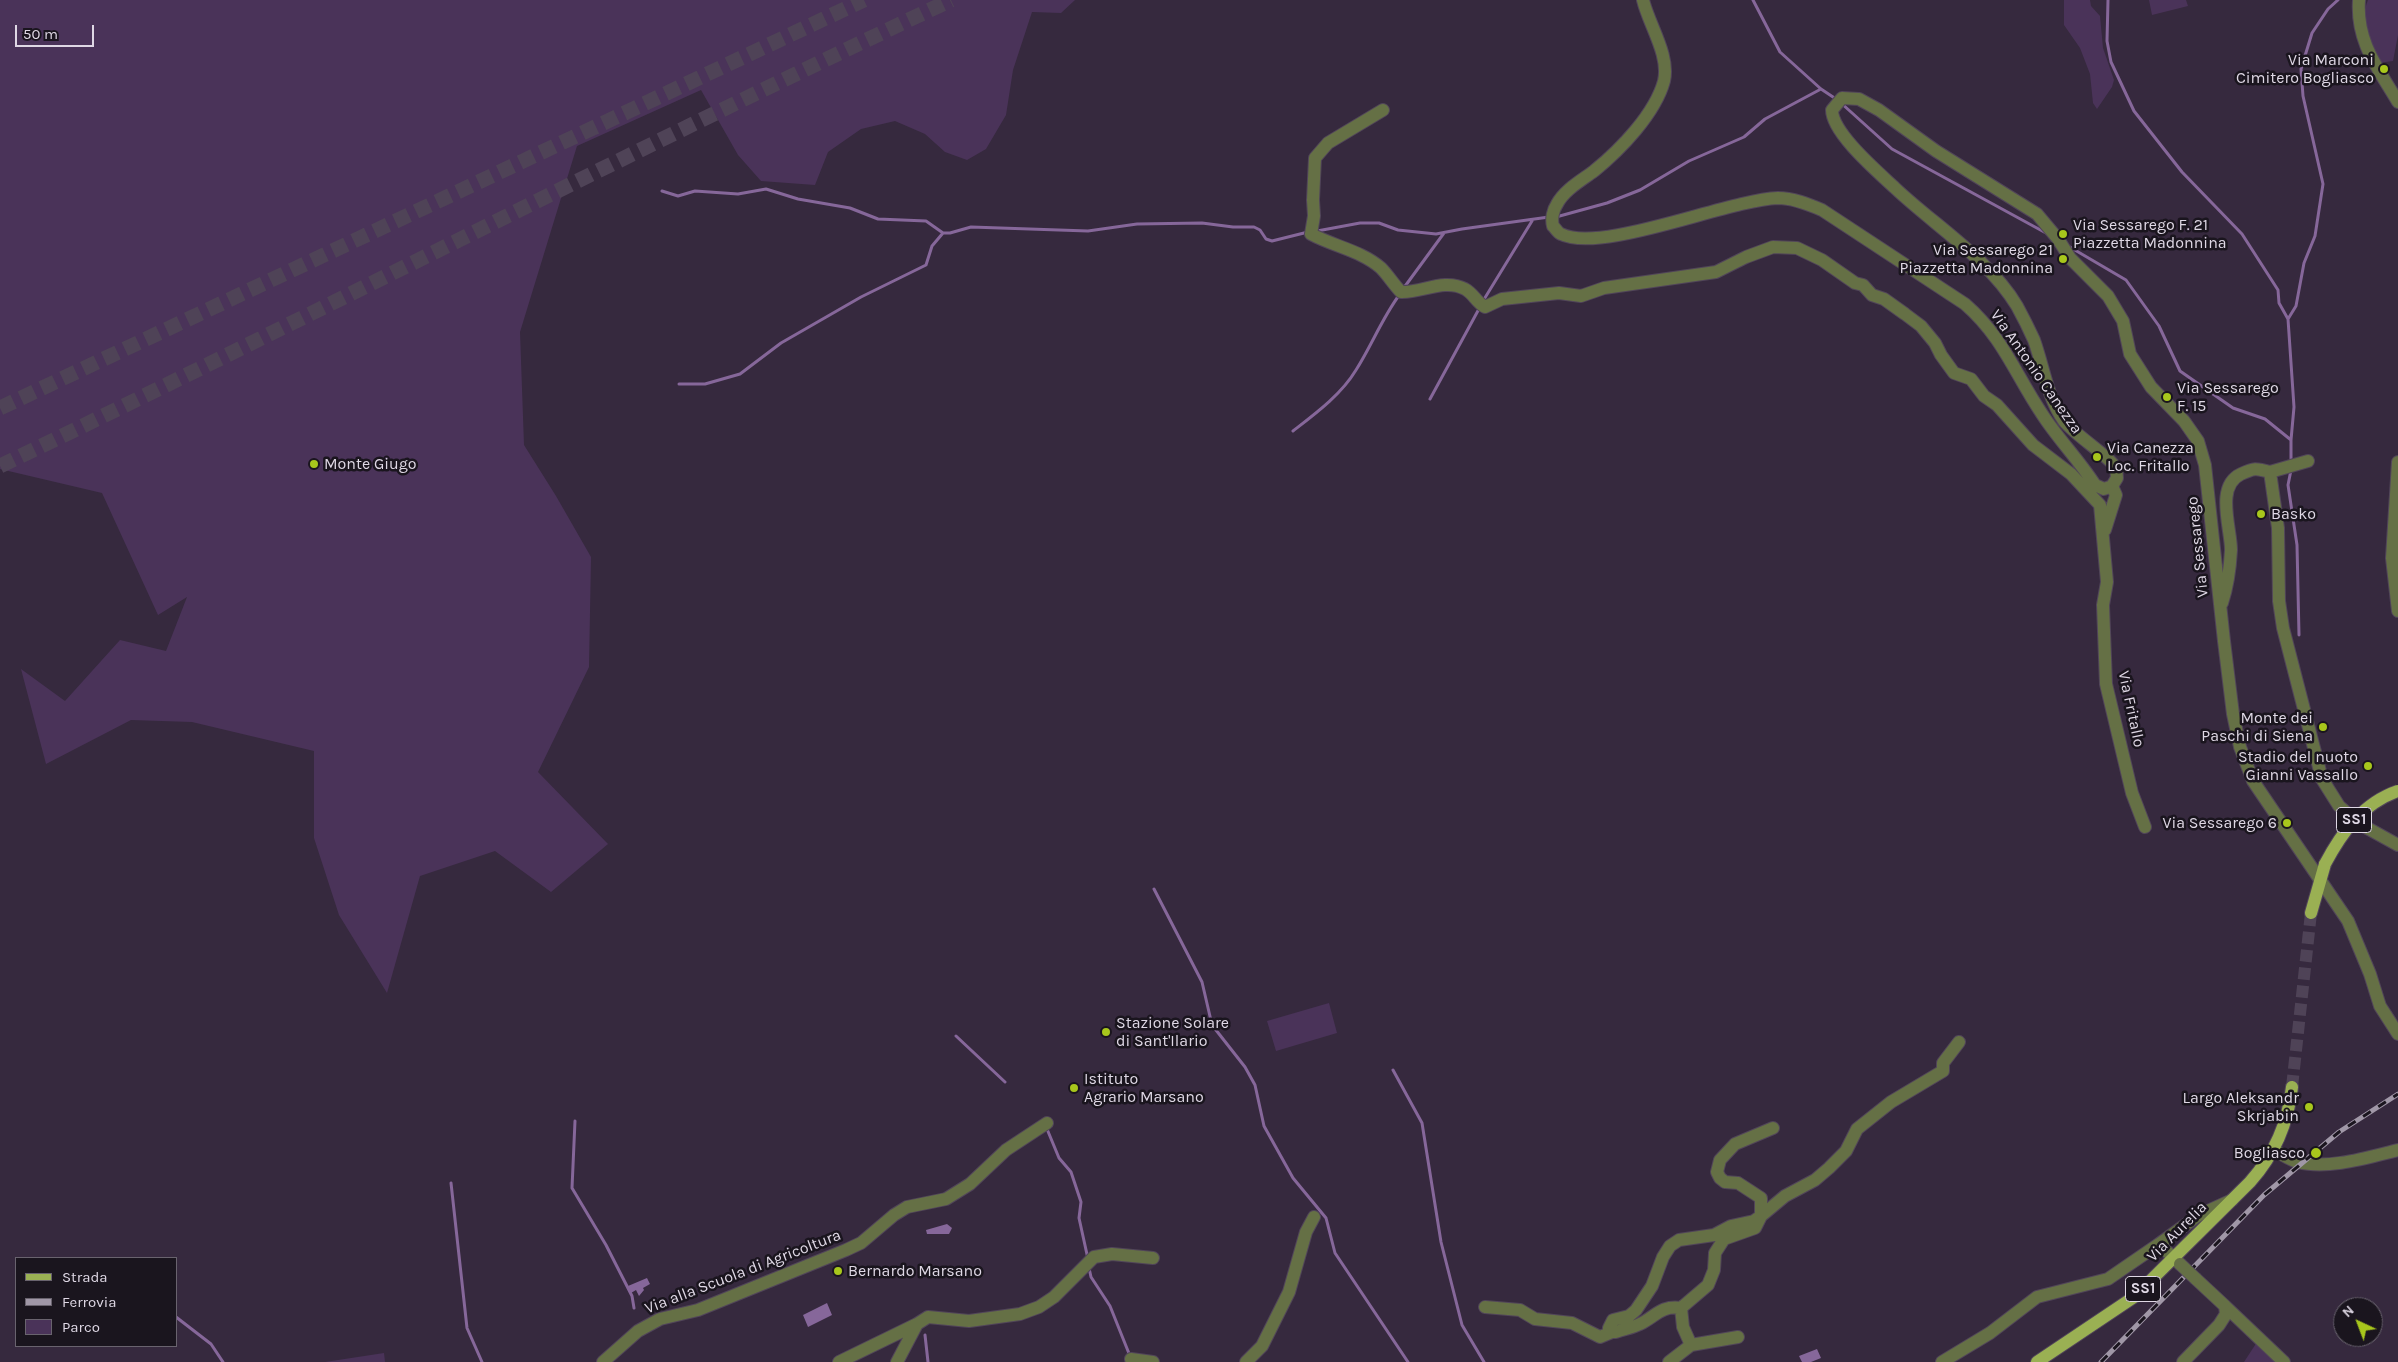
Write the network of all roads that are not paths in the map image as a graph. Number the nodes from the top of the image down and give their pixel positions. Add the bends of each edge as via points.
1 (1643, 0) edge
2 (2359, 0) edge
3 (2398, 102) edge
4 (1383, 110) dead end
5 (2058, 238) joint
6 (2398, 462) edge
7 (2303, 463) dead end
8 (2270, 472) junction
9 (2112, 486) junction
10 (2104, 534) junction
11 (2220, 608) junction
12 (2398, 610) edge
13 (2398, 791) edge
14 (2145, 827) dead end
15 (2398, 845) edge
16 (2319, 877) junction
17 (2310, 913) tunnel mouth
18 (2398, 1034) edge
19 (1959, 1042) dead end
20 (2292, 1087) tunnel mouth
21 (1046, 1124) dead end
22 (1773, 1128) dead end
23 (2274, 1150) junction
24 (2398, 1150) edge
25 (2234, 1199) junction
26 (1761, 1216) junction
27 (1314, 1217) dead end
28 (2159, 1244) junction
29 (1154, 1258) dead end
30 (2177, 1262) junction
31 (2225, 1306) junction
32 (1485, 1307) dead end
33 (1681, 1308) junction
34 (917, 1324) junction
35 (1612, 1332) junction
36 (1738, 1336) dead end
37 (1691, 1345) junction
38 (603, 1362) edge
39 (839, 1362) edge
40 (897, 1362) edge
41 (1132, 1362) edge
42 (1153, 1362) edge
43 (1246, 1362) edge
44 (1669, 1362) edge
45 (1942, 1362) edge
46 (2037, 1362) edge
47 (2182, 1362) edge
48 (2284, 1362) edge

1 - 9 street, Via Antonio Canezza via 1664,58 1664,80 1654,105 1624,143 1557,203 1553,218 1560,234 1578,238 1612,236 1751,201 1780,198 1822,210 1981,318 1998,339 2043,416 2096,484 2104,489
2 - 3 street via 2362,38
4 - 10 street, Via Fritallo via 1328,143 1315,158 1311,234 1374,264 1401,292 1431,286 1462,287 1485,307 1502,299 1558,294 1581,296 1604,288 1716,272 1773,247 1797,248 1822,260 1855,283 1863,284 1872,295 1884,299 1921,326 1954,373 1971,379 2017,429 2071,474 2100,505
5 - 9 street, Via Antonio Canezza via 2037,214 1936,151 1879,110 1859,99 1838,101 1832,110 1832,118 1849,142 1884,178 1946,230 1996,278 2016,305 2034,340 2052,401 2065,422 2114,466 2118,478
5 - 11 street, Via Sessarego via 2070,258 2108,296 2123,321 2130,354 2152,387 2198,441 2205,465
6 - 12 street via 2392,558
7 - 8 street
8 - 11 street via 2255,468 2238,475 2230,484 2227,498 2231,542 2229,582
8 - 15 street via 2278,528 2279,601 2283,628 2322,779 2339,806 2360,824
9 - 10 street via 2116,495
10 - 14 street, Via Fritallo via 2106,684 2132,793
11 - 16 street, Via Sessarego via 2240,748 2253,782
13 - 16 main road, SS1, bridge via 2364,809 2346,830
16 - 17 main road, SS1
16 - 18 street, Via Sessarego via 2348,921 2380,1006
19 - 26 street via 1945,1059 1943,1071 1891,1102 1857,1128 1846,1151 1829,1168
20 - 23 main road, Via Aurelia / SS1 via 2290,1108
21 - 38 street, Via alla Scuola di Agricoltura via 1006,1150 970,1184 946,1199 907,1207 861,1243 846,1250 698,1310 660,1319 638,1331
22 - 26 street via 1735,1144 1720,1160 1717,1172 1725,1182 1738,1182 1761,1198
23 - 24 street via 2296,1162 2308,1163 2346,1162
23 - 25 main road, Via Aurelia / SS1
25 - 28 street via 2199,1215
25 - 30 main road, Via Aurelia / SS1
26 - 33 street via 1755,1228 1730,1236 1719,1244 1708,1285
26 - 35 street via 1714,1235 1679,1240 1670,1246 1652,1286 1629,1316 1610,1323
27 - 43 street via 1306,1232 1289,1292 1262,1346
28 - 30 street
28 - 45 street via 2108,1279 2037,1297 1990,1333
29 - 34 street via 1112,1254 1094,1257 1054,1297 1039,1308 1020,1314 969,1321 928,1317
30 - 31 street, bridge
30 - 46 main road, Via Aurelia / SS1 via 2134,1297
31 - 47 street via 2226,1314 2219,1325
31 - 48 street
32 - 35 street via 1520,1310 1535,1319 1572,1323 1600,1337
33 - 35 street via 1670,1307 1640,1324
33 - 37 street via 1683,1327
34 - 39 street
34 - 40 street
36 - 37 street
37 - 44 street
41 - 42 street via 1131,1359 1136,1358

